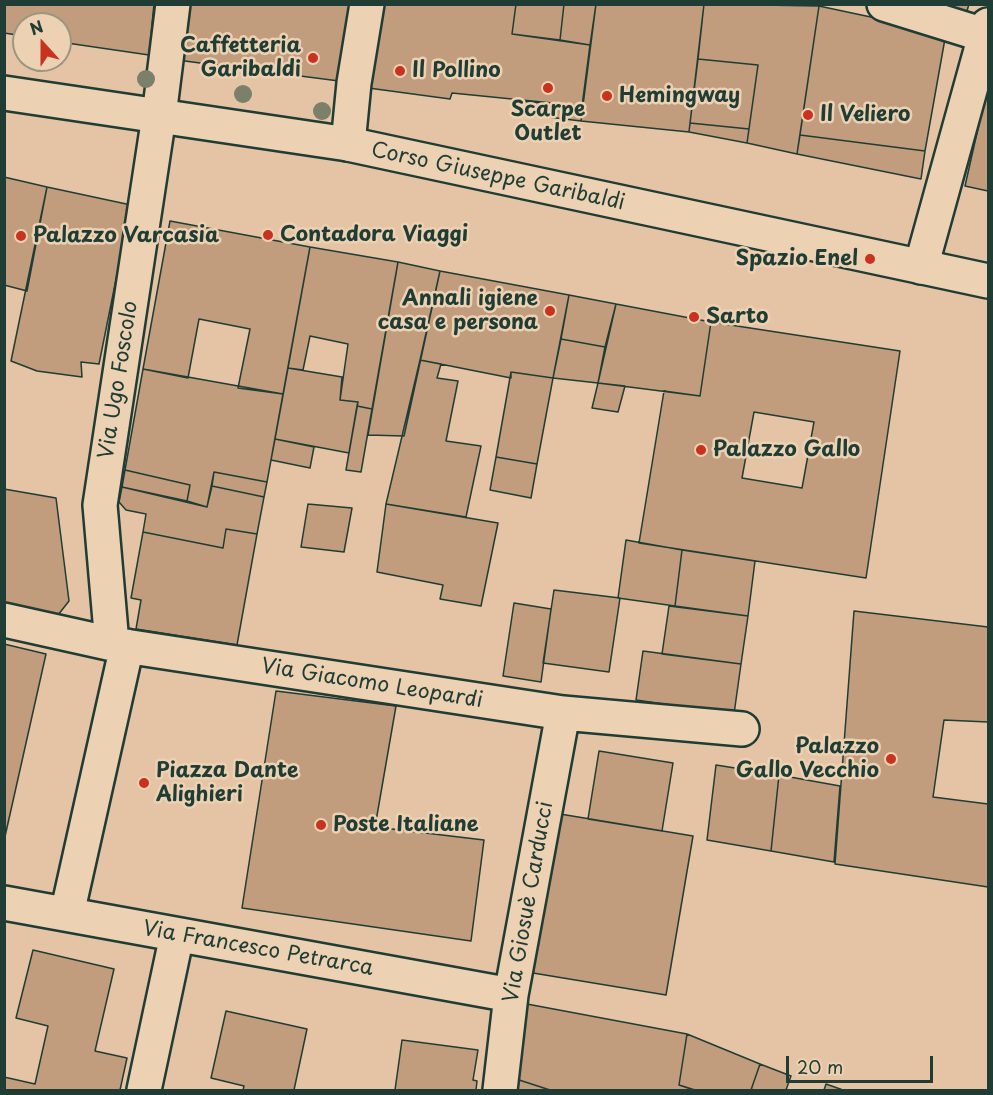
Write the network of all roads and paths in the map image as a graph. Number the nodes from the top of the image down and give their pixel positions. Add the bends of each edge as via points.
1 (173, 4) edge
2 (367, 4) edge
3 (884, 4) edge
4 (986, 30) edge
5 (4, 93) edge
6 (159, 116) junction
7 (348, 144) junction
8 (921, 267) junction
9 (988, 281) edge
10 (4, 620) edge
11 (119, 645) junction
12 (563, 714) junction
13 (742, 729) dead end
14 (7, 912) edge
15 (67, 914) junction
16 (177, 935) junction
17 (511, 995) junction
18 (144, 1090) edge
19 (500, 1090) edge

1 - 6 street, Via Ugo Foscolo
2 - 7 street
3 - 4 street
4 - 8 street
5 - 6 street, Corso Giuseppe Garibaldi
6 - 7 street, Corso Giuseppe Garibaldi
6 - 11 street, Via Ugo Foscolo via 100,505
7 - 8 street, Corso Giuseppe Garibaldi
8 - 9 street, Corso Giuseppe Garibaldi
10 - 11 street, Via Giacomo Leopardi
11 - 12 street, Via Giacomo Leopardi
11 - 15 street
12 - 13 street, Via Giacomo Leopardi
12 - 17 street, Via Giosuè Carducci
14 - 15 street, Via Francesco Petrarca
15 - 16 street, Via Francesco Petrarca
16 - 17 street, Via Francesco Petrarca
16 - 18 street
17 - 19 street, Via Giosuè Carducci

